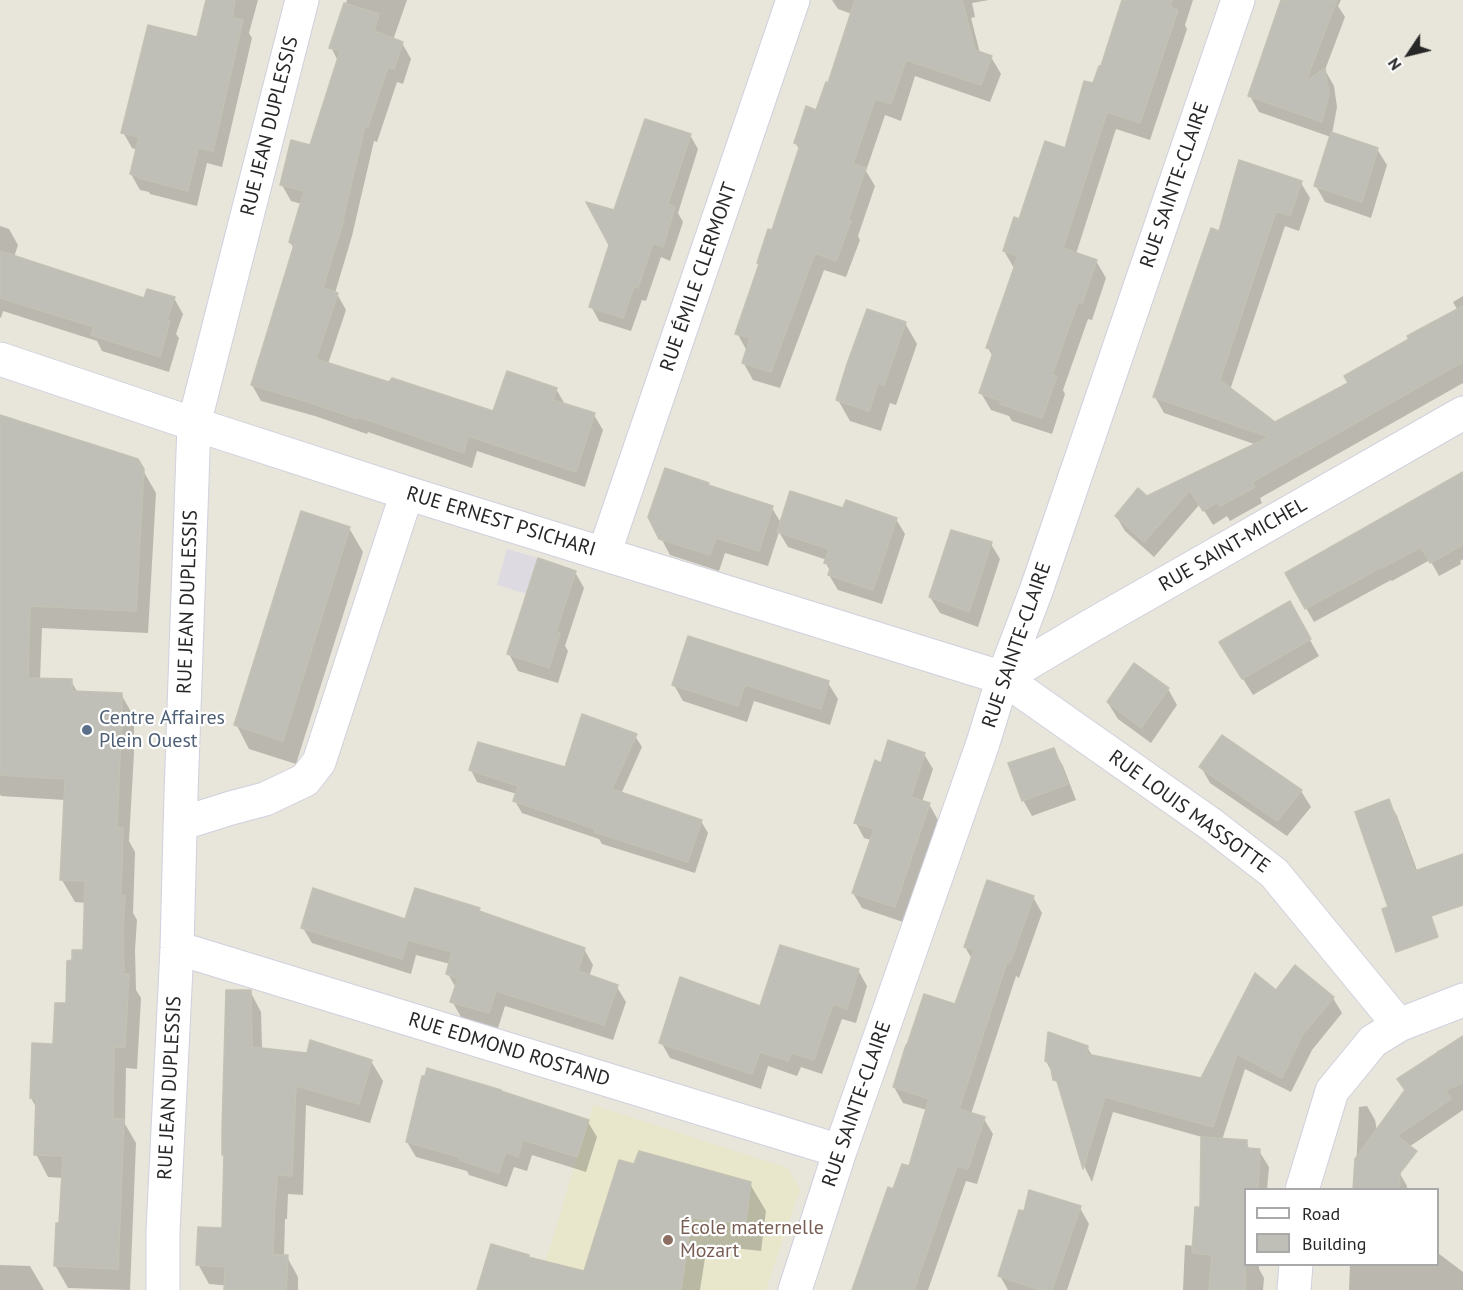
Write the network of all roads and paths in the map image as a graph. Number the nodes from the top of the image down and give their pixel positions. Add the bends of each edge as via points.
1 (302, 0) edge
2 (793, 0) edge
3 (1238, 0) edge
4 (0, 359) edge
5 (1463, 413) edge
6 (194, 424) junction
7 (407, 493) junction
8 (604, 554) junction
9 (1003, 678) junction
10 (180, 824) junction
11 (177, 948) junction
12 (1463, 1000) edge
13 (1399, 1025) junction
14 (840, 1151) junction
15 (1303, 1188) edge
16 (1296, 1266) edge
17 (163, 1290) edge
18 (795, 1290) edge
19 (1294, 1290) edge

1 - 6 street, RUE JEAN DUPLESSIS
2 - 8 street, RUE ÉMILE CLERMONT
3 - 9 street, RUE SAINTE-CLAIRE
4 - 6 street, RUE ERNEST PSICHARI
5 - 9 street, RUE SAINT-MICHEL
6 - 7 street, RUE ERNEST PSICHARI
6 - 10 street, RUE JEAN DUPLESSIS
7 - 8 street, RUE ERNEST PSICHARI
7 - 10 street via 319,762 305,780 266,799
8 - 9 street, RUE ERNEST PSICHARI
9 - 13 street, RUE LOUIS MASSOTTE via 1274,873
9 - 14 street, RUE SAINTE-CLAIRE
10 - 11 street, RUE JEAN DUPLESSIS
11 - 14 street, RUE EDMOND ROSTAND
11 - 17 street, RUE JEAN DUPLESSIS
12 - 13 street
13 - 15 street via 1373,1041 1332,1091
14 - 18 street, RUE SAINTE-CLAIRE
16 - 19 street

